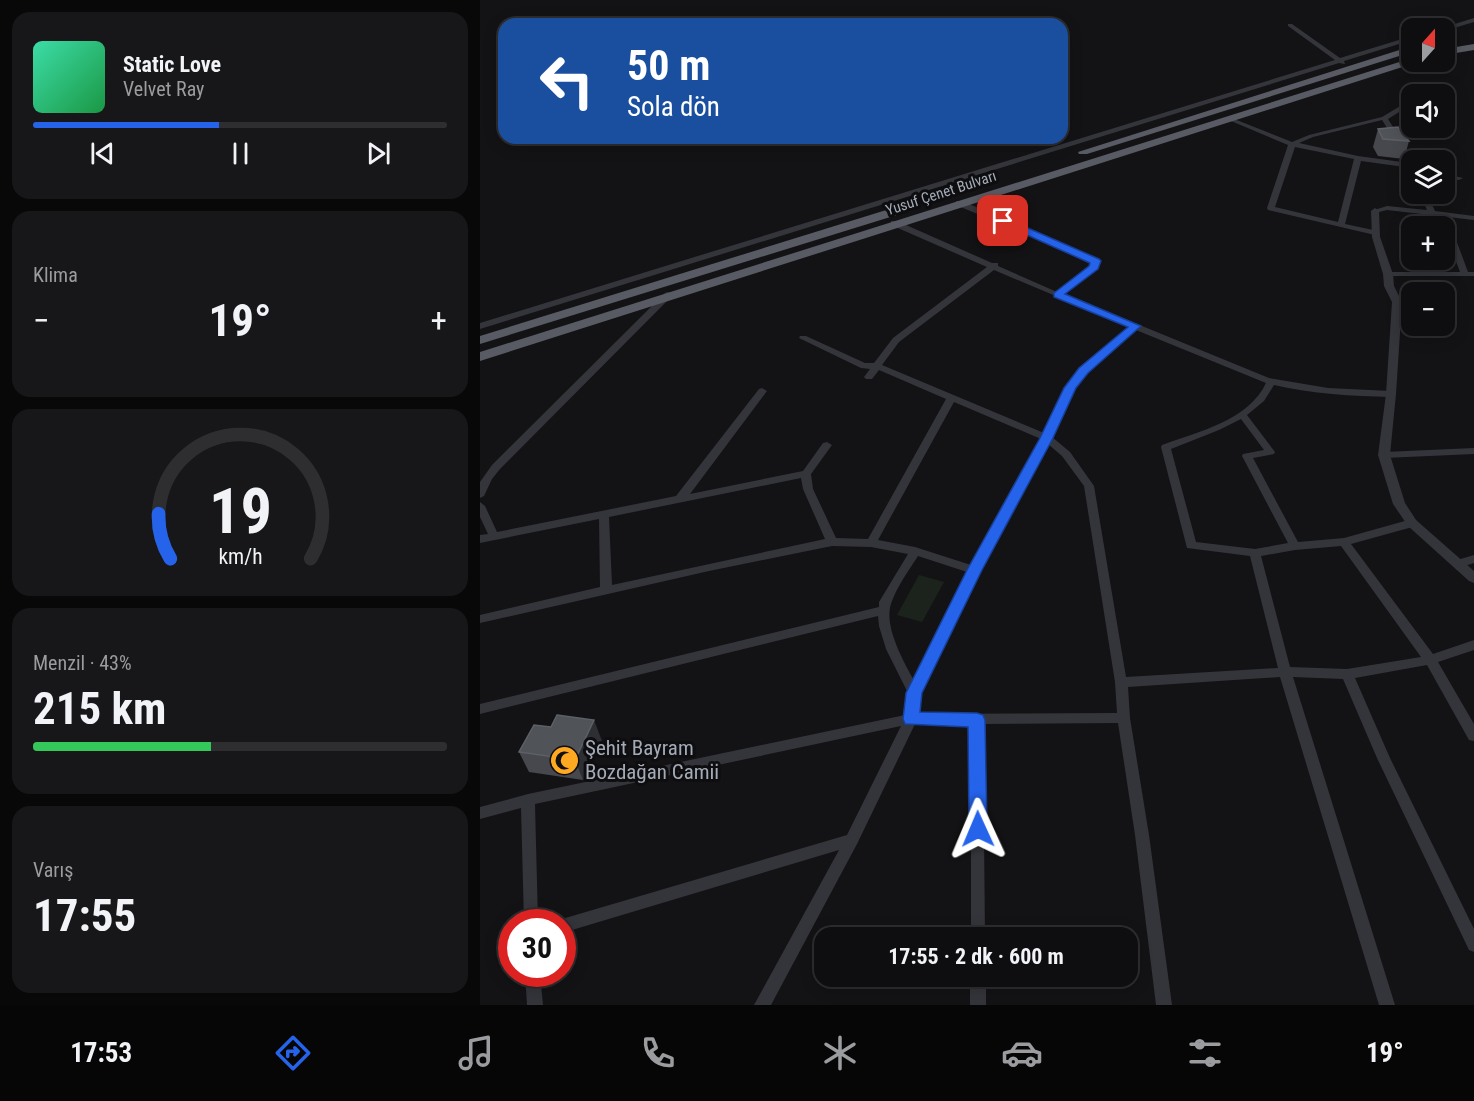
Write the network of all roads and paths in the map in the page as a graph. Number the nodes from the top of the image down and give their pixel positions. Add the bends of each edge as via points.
1 (1474, 20) edge
2 (1455, 25) edge
3 (1290, 26) dead end
4 (1474, 39) edge
5 (1455, 41) edge
6 (1401, 42) edge
7 (1474, 47) edge
8 (1455, 50) edge
9 (1401, 52) edge
10 (1339, 61) junction
11 (1401, 64) edge
12 (1351, 66) junction
13 (1401, 108) edge
14 (1227, 118) junction
15 (1384, 118) junction
16 (1292, 144) junction
17 (1403, 150) edge
18 (1358, 158) junction
19 (1401, 163) edge
20 (1455, 177) edge
21 (1459, 178) dead end
22 (958, 194) junction
23 (1428, 204) edge
24 (905, 208) dead end
25 (1375, 211) joint
26 (1432, 213) junction
27 (1474, 218) edge
28 (894, 223) junction
29 (1341, 225) junction
30 (1375, 233) junction
31 (1455, 248) edge
32 (994, 266) junction
33 (1388, 274) junction
34 (1464, 274) junction
35 (1474, 274) edge
36 (668, 295) junction
37 (1058, 295) junction
38 (480, 326) edge
39 (1136, 326) junction
40 (803, 338) dead end
41 (480, 340) edge
42 (480, 357) edge
43 (877, 366) junction
44 (869, 377) dead end
45 (1272, 381) junction
46 (762, 391) dead end
47 (1391, 394) junction
48 (951, 398) junction
49 (1241, 414) junction
50 (1047, 438) junction
51 (827, 444) dead end
52 (1474, 451) edge
53 (1384, 455) junction
54 (806, 474) junction
55 (480, 494) edge
56 (680, 499) junction
57 (480, 506) edge
58 (604, 514) junction
59 (1412, 523) junction
60 (494, 536) junction
61 (480, 538) edge
62 (832, 542) junction
63 (1344, 542) junction
64 (871, 543) junction
65 (1295, 546) junction
66 (915, 551) junction
67 (1255, 554) junction
68 (1474, 559) edge
69 (1458, 564) junction
70 (974, 570) junction
71 (1474, 579) edge
72 (606, 591) junction
73 (884, 610) junction
74 (480, 619) edge
75 (1474, 645) edge
76 (1430, 660) junction
77 (1285, 672) junction
78 (1347, 674) junction
79 (1121, 682) junction
80 (914, 693) junction
81 (480, 709) edge
82 (1124, 717) junction
83 (911, 719) junction
84 (977, 720) junction
85 (1474, 736) edge
86 (528, 800) junction
87 (480, 813) edge
88 (852, 840) junction
89 (531, 909) edge
90 (576, 922) edge
91 (978, 927) edge
92 (1474, 945) edge
93 (534, 987) edge
94 (978, 987) edge
95 (535, 1005) edge
96 (762, 1005) edge
97 (978, 1005) edge
98 (1164, 1005) edge
99 (1387, 1005) edge

1 - 2 street
3 - 10 street
4 - 5 highway
6 - 10 street
7 - 8 highway
9 - 12 highway, Yusuf Çenet Bulvarı
10 - 12 street
10 - 38 street
11 - 14 highway, Yusuf Çenet Bulvarı
12 - 22 highway, Yusuf Çenet Bulvarı
13 - 15 street
14 - 16 street
14 - 22 highway, Yusuf Çenet Bulvarı
15 - 16 street
15 - 17 street
16 - 18 street
16 - 29 street via 1271,208
18 - 19 street
18 - 29 street
20 - 21 street
22 - 28 highway, Yusuf Çenet Bulvarı
22 - 37 street via 1096,261 1094,267
23 - 26 street
24 - 41 highway, Yusuf Çenet Bulvarı
25 - 26 street via 1387,208
25 - 30 street
26 - 27 street
28 - 32 street
28 - 36 highway, Yusuf Çenet Bulvarı
29 - 30 street
30 - 33 street
31 - 34 street
32 - 37 street
32 - 43 street via 896,340
33 - 34 street
33 - 47 street via 1397,302
34 - 35 street
36 - 42 highway, Yusuf Çenet Bulvarı
36 - 55 street via 496,467
37 - 39 street
39 - 45 street
39 - 50 street via 1083,371 1070,388
40 - 43 street via 864,366
43 - 44 street
43 - 48 street
45 - 47 street via 1336,393
45 - 49 street via 1261,400
46 - 56 street
47 - 53 street
48 - 50 street
48 - 64 street
49 - 65 street via 1270,452 1247,456
49 - 67 street via 1166,447 1191,545
50 - 70 street
50 - 79 street via 1066,454 1089,486
51 - 54 street
52 - 53 street
53 - 59 street via 1399,504
54 - 56 street
54 - 62 street via 808,489
56 - 58 street
57 - 60 street
58 - 60 street
58 - 72 street
59 - 63 street
59 - 69 street
60 - 61 street
62 - 64 street
62 - 72 street
63 - 65 street
63 - 76 street
64 - 66 street
65 - 67 street
66 - 70 street
66 - 73 street
67 - 77 street
68 - 69 street
69 - 71 street
70 - 80 street
72 - 74 street
73 - 80 street via 887,637
73 - 81 street
75 - 76 street
76 - 78 street
76 - 85 street
77 - 78 street
77 - 79 street
77 - 99 street
78 - 92 street
79 - 82 street
80 - 83 street
82 - 84 street
82 - 98 street
83 - 84 street
83 - 86 street
83 - 88 street
84 - 91 street
86 - 87 street
86 - 89 street
88 - 90 street
88 - 96 street
93 - 95 street
94 - 97 street

